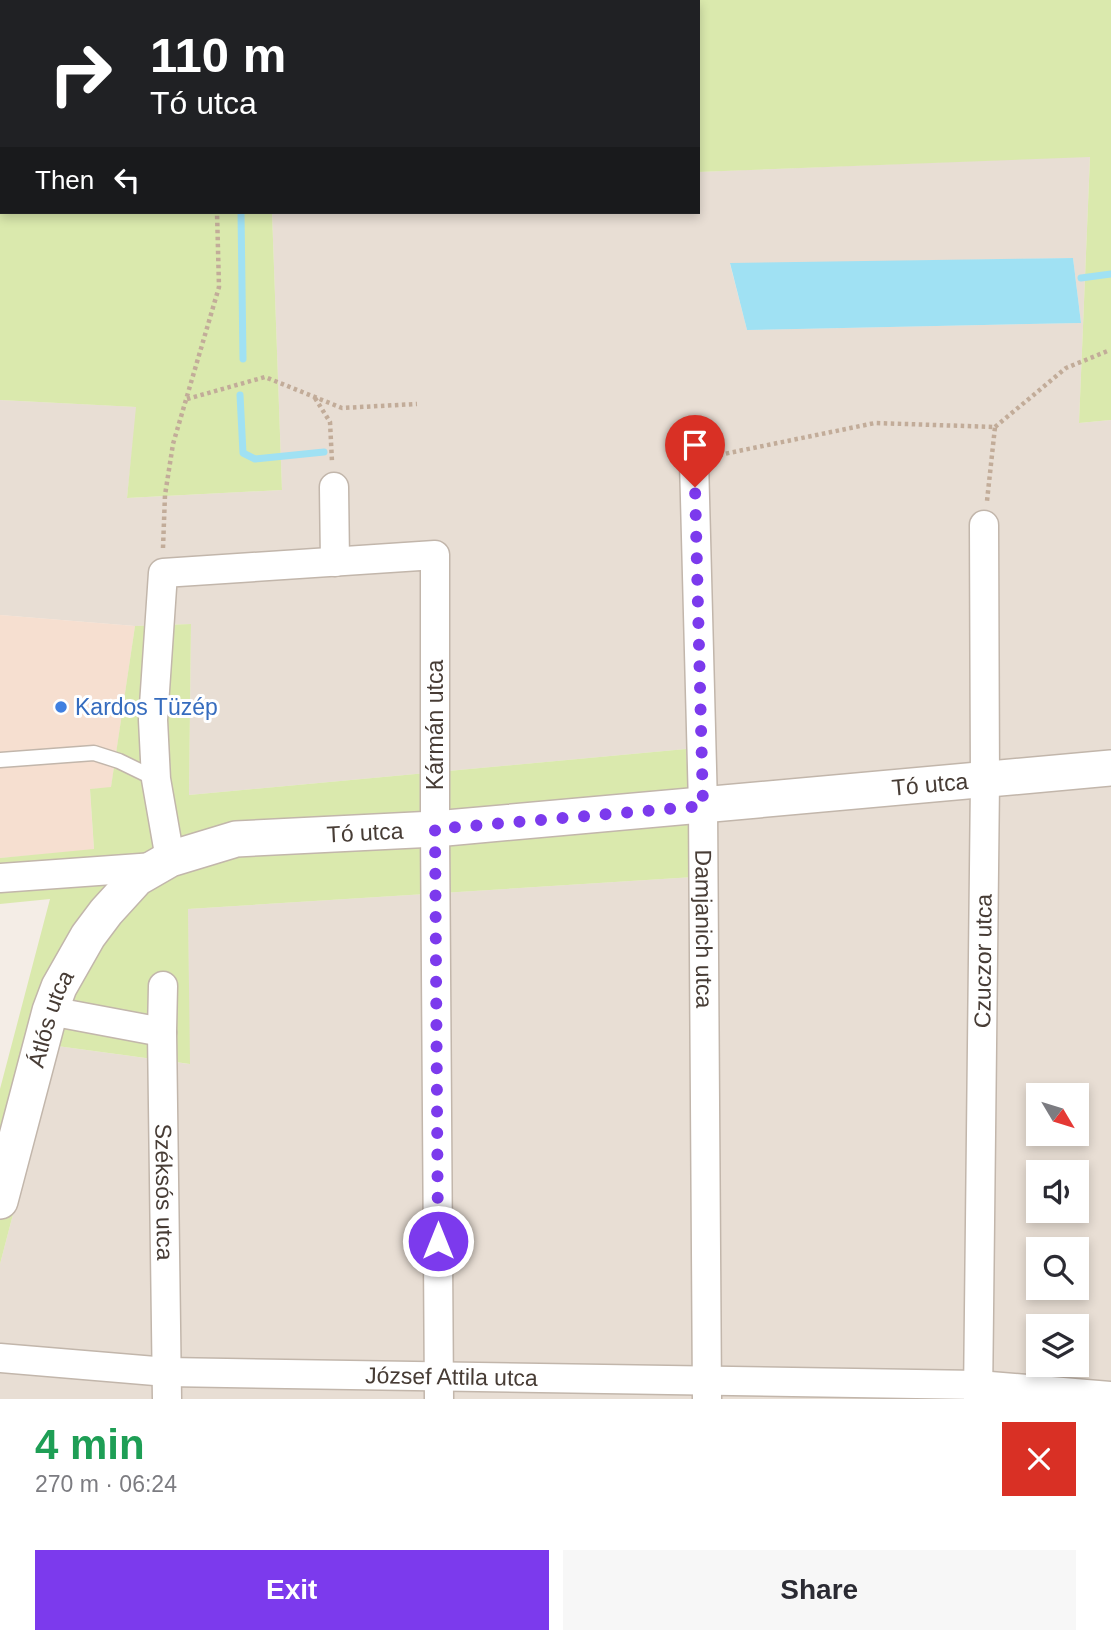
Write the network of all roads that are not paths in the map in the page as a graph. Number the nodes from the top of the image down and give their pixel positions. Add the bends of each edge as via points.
1 (694, 460) road end
2 (334, 487) road end
3 (984, 525) road end
4 (335, 562) junction
5 (0, 760) edge
6 (1111, 768) edge
7 (156, 779) junction
8 (985, 781) junction
9 (703, 806) junction
10 (435, 829) junction
11 (162, 863) junction
12 (0, 878) edge
13 (163, 986) dead end
14 (50, 1011) junction
15 (162, 1032) junction
16 (0, 1201) edge
17 (0, 1358) edge
18 (167, 1385) edge
19 (439, 1388) edge
20 (707, 1390) edge
21 (978, 1392) edge
22 (1111, 1396) edge

1 - 9 street, Damjanich utca
2 - 4 street
3 - 8 street, Czuczor utca
4 - 7 street via 163,573 153,720
4 - 10 street, Kármán utca via 435,555
5 - 7 lane via 94,753
6 - 8 street, Tó utca
7 - 11 street
8 - 9 street, Tó utca
8 - 21 street, Czuczor utca
9 - 10 street, Tó utca
9 - 20 street, Damjanich utca
10 - 11 street, Tó utca via 236,839
10 - 19 street, Kármán utca
11 - 12 street, Tó utca
11 - 14 street, Átlós utca via 137,878 88,936
13 - 15 street, Széksós utca
14 - 15 street
14 - 16 street, Átlós utca
15 - 18 street, Széksós utca
17 - 18 street, József Attila utca
18 - 19 street, József Attila utca
19 - 20 street, József Attila utca
20 - 21 street, József Attila utca
21 - 22 street, József Attila utca

